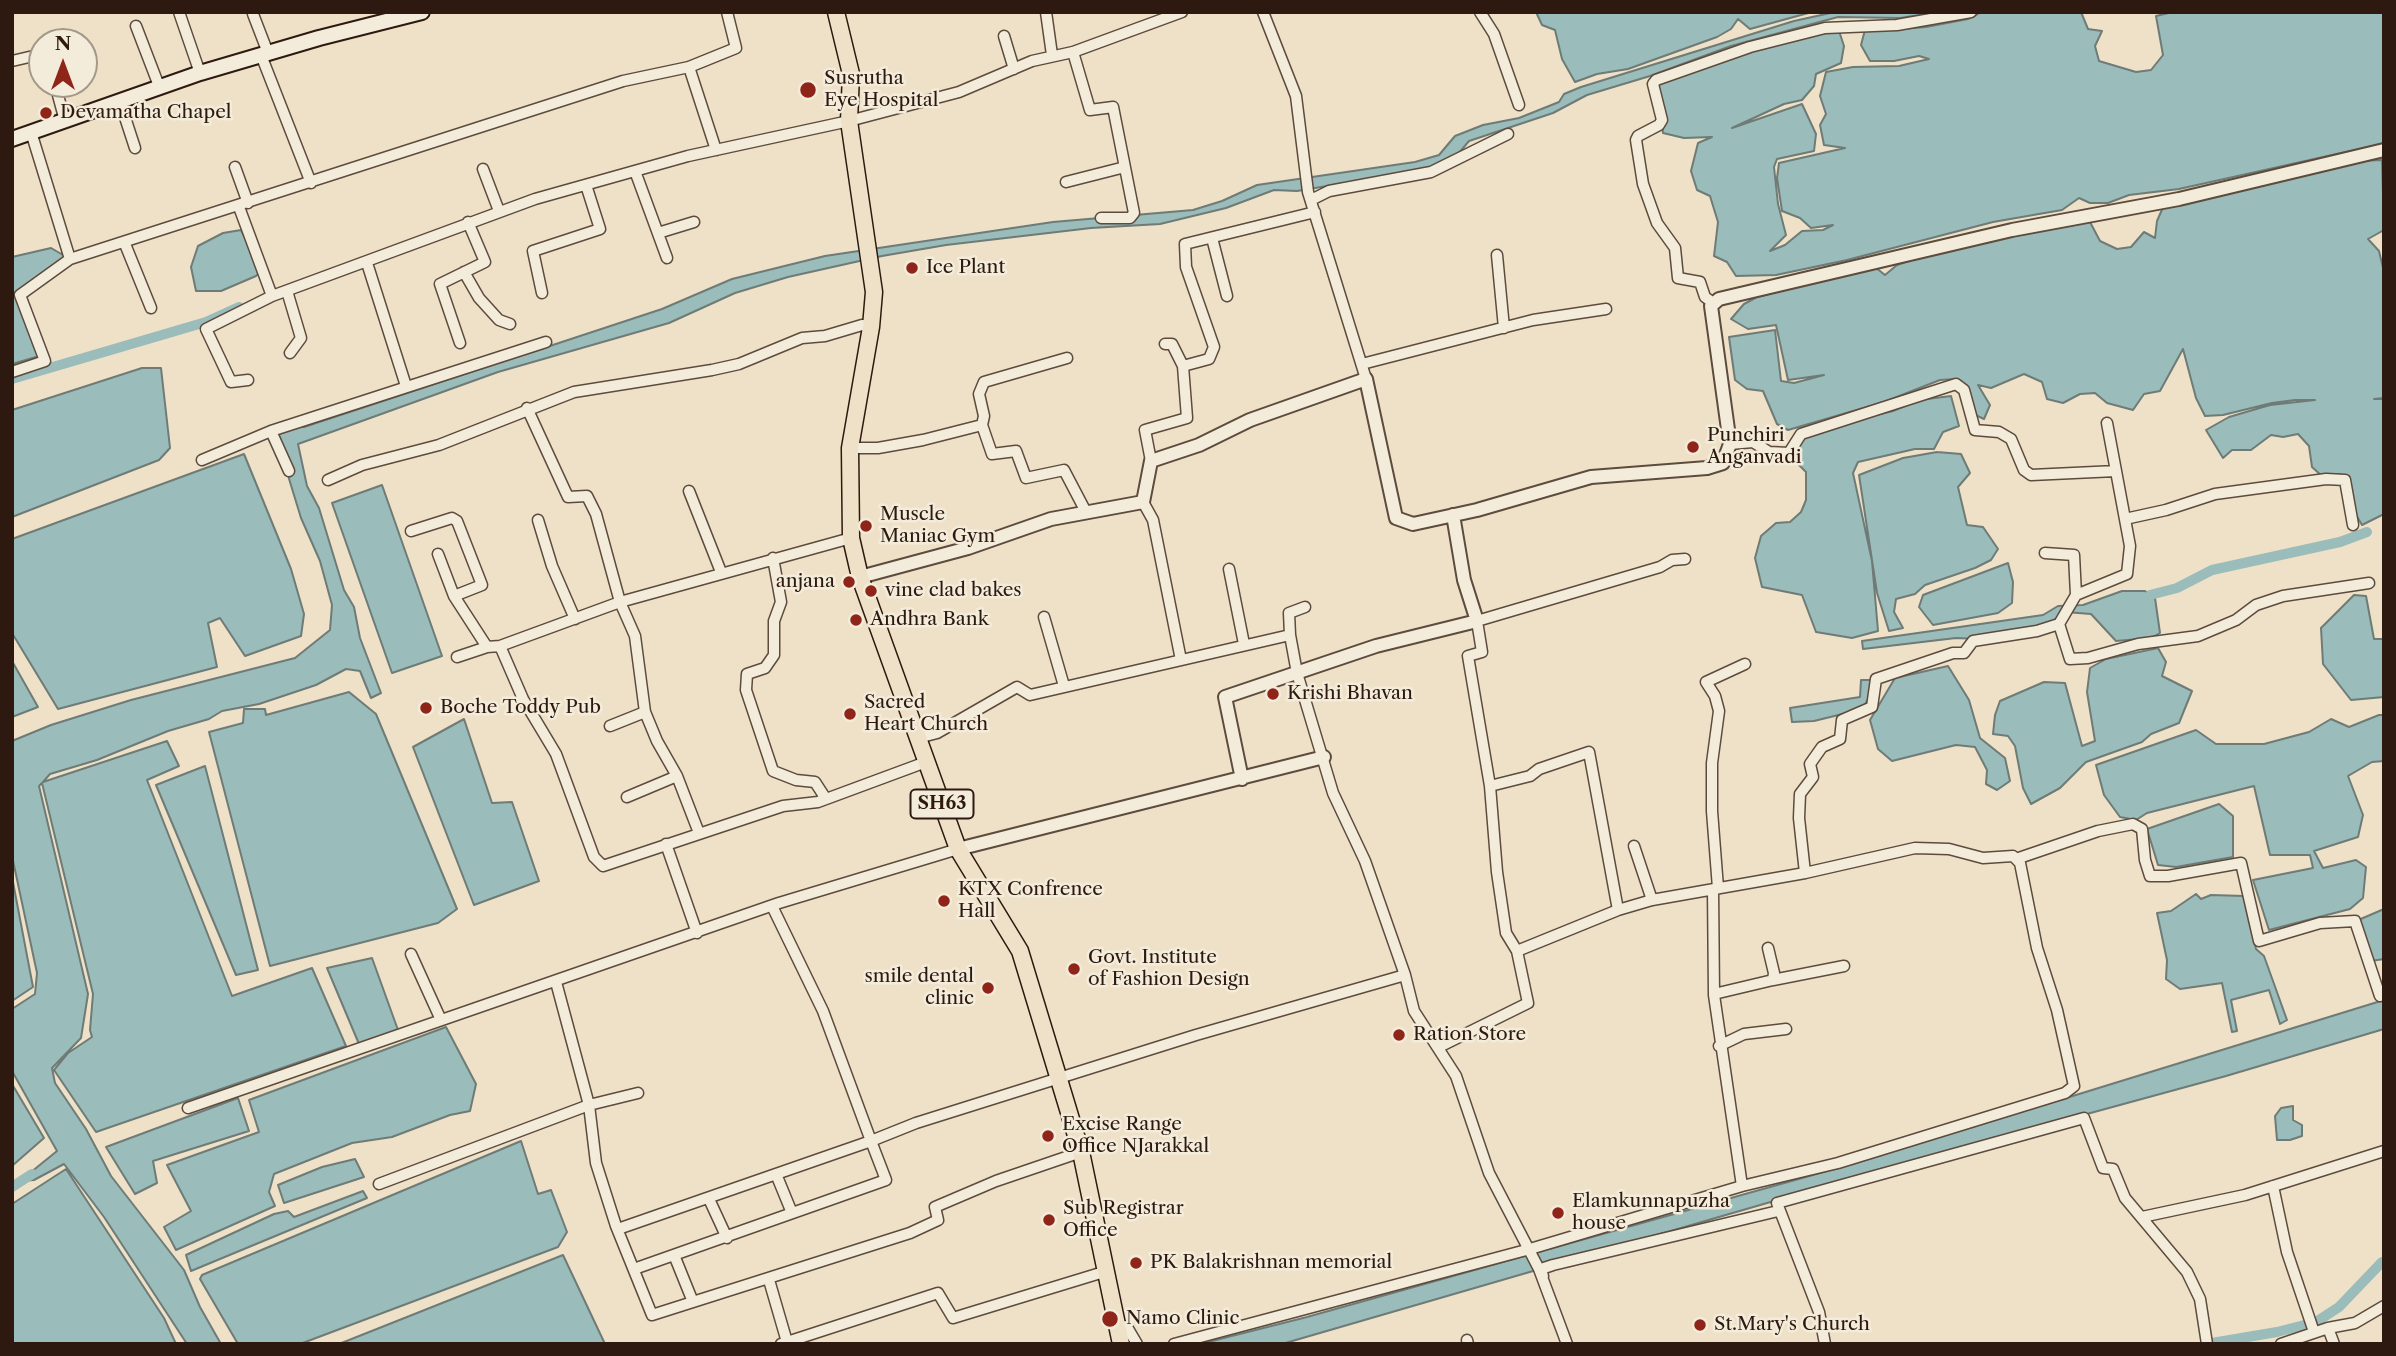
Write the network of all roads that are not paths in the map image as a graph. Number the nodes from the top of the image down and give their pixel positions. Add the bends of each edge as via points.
1 (179, 12) edge
2 (422, 12) edge
3 (727, 12) edge
4 (836, 12) edge
5 (1046, 12) edge
6 (1182, 12) edge
7 (1263, 12) edge
8 (1480, 12) edge
9 (1971, 12) edge
10 (253, 14) edge
11 (136, 26) dead end
12 (1004, 36) dead end
13 (1073, 52) junction
14 (265, 54) junction
15 (1052, 55) junction
16 (689, 67) junction
17 (1014, 69) junction
18 (201, 73) junction
19 (159, 86) junction
20 (58, 98) edge
21 (120, 102) junction
22 (1519, 105) dead end
23 (65, 121) junction
24 (849, 121) junction
25 (32, 132) junction
26 (1508, 134) dead end
27 (12, 139) edge
28 (135, 148) dead end
29 (716, 150) junction
30 (2384, 150) edge
31 (235, 167) dead end
32 (1125, 167) junction
33 (483, 169) dead end
34 (635, 171) junction
35 (1066, 181) dead end
36 (311, 183) junction
37 (586, 184) junction
38 (1310, 196) junction
39 (244, 205) junction
40 (499, 211) junction
41 (1315, 212) junction
42 (1101, 218) dead end
43 (468, 222) junction
44 (694, 222) dead end
45 (658, 233) junction
46 (1212, 238) junction
47 (125, 244) junction
48 (1497, 255) dead end
49 (667, 258) dead end
50 (71, 259) junction
51 (367, 263) junction
52 (464, 272) junction
53 (287, 290) junction
54 (542, 293) dead end
55 (271, 296) junction
56 (1227, 296) dead end
57 (1712, 302) junction
58 (150, 308) dead end
59 (1606, 309) dead end
60 (510, 324) dead end
61 (871, 327) junction
62 (1504, 328) junction
63 (546, 342) dead end
64 (460, 343) dead end
65 (1165, 344) dead end
66 (290, 353) dead end
67 (1068, 358) dead end
68 (1362, 364) junction
69 (1183, 366) junction
70 (12, 372) edge
71 (1366, 379) junction
72 (248, 380) dead end
73 (406, 386) junction
74 (527, 408) junction
75 (2108, 423) dead end
76 (982, 425) junction
77 (271, 431) junction
78 (1730, 444) junction
79 (850, 448) junction
80 (202, 460) dead end
81 (1151, 461) junction
82 (289, 471) dead end
83 (2116, 471) junction
84 (328, 480) dead end
85 (689, 491) dead end
86 (1143, 502) junction
87 (1086, 512) junction
88 (1453, 515) junction
89 (2125, 519) junction
90 (538, 520) dead end
91 (2353, 525) dead end
92 (411, 531) dead end
93 (852, 538) junction
94 (2045, 553) dead end
95 (438, 554) dead end
96 (773, 558) junction
97 (1685, 559) dead end
98 (1229, 569) dead end
99 (721, 572) junction
100 (860, 577) junction
101 (2369, 583) dead end
102 (2076, 595) junction
103 (454, 596) junction
104 (620, 602) junction
105 (1305, 607) dead end
106 (2065, 615) junction
107 (1044, 617) dead end
108 (575, 619) junction
109 (1476, 621) junction
110 (1290, 635) junction
111 (1244, 644) junction
112 (500, 646) junction
113 (486, 647) junction
114 (457, 657) dead end
115 (1181, 660) junction
116 (1745, 664) dead end
117 (1297, 673) junction
118 (1064, 686) junction
119 (645, 712) junction
120 (610, 726) dead end
121 (918, 738) junction
122 (1324, 757) junction
123 (926, 762) junction
124 (677, 776) junction
125 (1242, 779) junction
126 (1490, 786) junction
127 (627, 797) dead end
128 (826, 799) junction
129 (699, 833) junction
130 (666, 844) junction
131 (1634, 846) dead end
132 (958, 849) junction
133 (2016, 859) junction
134 (1805, 873) junction
135 (1715, 888) junction
136 (1652, 900) junction
137 (772, 906) junction
138 (1618, 910) junction
139 (697, 933) junction
140 (1768, 948) dead end
141 (1517, 951) junction
142 (411, 954) dead end
143 (1844, 966) dead end
144 (1405, 975) junction
145 (1773, 980) junction
146 (556, 982) junction
147 (1714, 994) junction
148 (2380, 996) dead end
149 (441, 1020) junction
150 (1786, 1029) dead end
151 (1720, 1046) junction
152 (1439, 1047) junction
153 (1059, 1079) junction
154 (638, 1093) dead end
155 (589, 1105) junction
156 (187, 1108) dead end
157 (871, 1141) junction
158 (2384, 1151) edge
159 (1082, 1152) junction
160 (776, 1174) junction
161 (379, 1184) dead end
162 (1742, 1186) junction
163 (2273, 1186) junction
164 (709, 1199) junction
165 (1778, 1211) junction
166 (792, 1213) junction
167 (2142, 1217) junction
168 (618, 1229) junction
169 (727, 1238) junction
170 (1530, 1249) junction
171 (674, 1255) junction
172 (634, 1269) junction
173 (1107, 1271) junction
174 (769, 1280) junction
175 (1549, 1292) junction
176 (693, 1302) junction
177 (2384, 1306) edge
178 (1116, 1324) junction
179 (2312, 1326) junction
180 (2328, 1328) junction
181 (2207, 1341) edge
182 (784, 1343) edge
183 (1121, 1344) edge
184 (1137, 1344) edge
185 (1174, 1344) edge
186 (1567, 1344) edge
187 (1825, 1344) edge
188 (2281, 1344) edge
189 (2334, 1344) edge

1 - 18 street
2 - 14 main road
3 - 16 street via 736,48
4 - 24 main road, SH63 via 852,74
5 - 15 street
6 - 13 street
7 - 38 street via 1296,96
8 - 22 street via 1494,34
9 - 57 street via 1897,25 1825,28 1740,50 1656,80 1653,84 1662,120 1636,140 1643,184 1657,223 1675,248 1678,278 1700,282 1704,297
10 - 14 street
11 - 19 street
12 - 17 street
13 - 15 street
13 - 32 street via 1090,110 1113,107
14 - 18 main road
14 - 36 street
15 - 17 street
16 - 29 street
16 - 36 street via 623,81
17 - 24 street via 959,92
18 - 19 main road
19 - 21 main road
20 - 23 street
21 - 23 main road
21 - 28 street
23 - 25 main road
24 - 29 street
24 - 61 main road, SH63 via 874,292
25 - 27 main road
25 - 50 street
26 - 38 street via 1431,172
29 - 34 street
30 - 57 street via 2179,199 2012,230
31 - 39 street
32 - 35 street
32 - 42 street via 1134,213 1130,218
33 - 40 street
34 - 37 street
34 - 45 street
36 - 39 street
37 - 40 street
37 - 54 street via 600,229 533,251
38 - 41 street
39 - 47 street
39 - 55 street
40 - 43 street
41 - 46 street
41 - 68 street
43 - 51 street
43 - 52 street via 485,262
44 - 45 street
45 - 49 street
46 - 56 street
46 - 69 street via 1185,244 1186,267 1214,347 1209,359
47 - 50 street
47 - 58 street
48 - 62 street
50 - 70 street via 20,295 45,361
51 - 53 street
51 - 73 street
52 - 60 street via 479,298 499,320
52 - 64 street via 440,284
53 - 55 street
53 - 66 street via 301,338
55 - 72 street via 206,329 231,382
57 - 78 street
59 - 62 street
61 - 74 street via 802,338 739,364 574,392
61 - 79 main road, SH63
62 - 68 street
63 - 73 street
65 - 69 street via 1172,344
67 - 76 street via 984,382 979,394
68 - 71 street
69 - 81 street via 1187,418 1145,430
71 - 81 street
71 - 88 street via 1396,518 1413,524
73 - 77 street
74 - 84 street via 439,445 362,465
74 - 104 street via 568,497 587,496
75 - 83 street
76 - 79 street via 878,448
76 - 87 street via 992,454 1016,451 1026,478 1064,470
77 - 80 street
77 - 82 street
78 - 83 street via 1753,442 1769,452 1789,453 1801,434 1956,384 1964,390 1975,430 1999,432 2011,439 2024,470 2031,475
78 - 88 street via 1723,463 1707,468 1591,477
79 - 93 main road, SH63
81 - 86 street
83 - 89 street
85 - 99 street
86 - 87 street
86 - 115 street via 1157,533
87 - 100 street
88 - 109 street
89 - 91 street via 2215,494 2326,479 2345,480
89 - 102 street via 2130,546 2127,574
90 - 108 street
92 - 103 street via 452,518 457,521 482,585
93 - 96 street
93 - 100 main road, SH63
94 - 102 street via 2074,555
95 - 103 street
96 - 99 street
96 - 128 street via 781,601 774,621 774,655 765,668 747,674 746,690 773,771 815,782
97 - 109 street
98 - 111 street
99 - 104 street
100 - 121 main road, SH63
101 - 106 street via 2283,596 2198,636 2138,644 2088,658 2070,659
102 - 106 street
103 - 113 street
104 - 108 street
104 - 119 street via 635,636
105 - 110 street via 1289,613
106 - 134 street via 2037,631 1973,641 1964,653 1876,679 1872,706 1842,720 1840,738 1822,747 1810,764 1813,777 1800,794
107 - 118 street
108 - 112 street
109 - 117 street via 1376,646
109 - 126 street via 1482,652 1468,656
110 - 111 street
110 - 117 street
111 - 115 street
112 - 113 street
112 - 130 street via 523,699 556,754 594,857 603,866
113 - 114 street
115 - 118 street
116 - 135 street via 1706,682 1719,711 1712,787
117 - 122 street
117 - 125 street via 1225,696
118 - 121 street via 1030,695 1017,687 937,733
119 - 120 street
119 - 124 street
121 - 123 main road, SH63
122 - 125 street
122 - 144 street via 1333,793 1365,861
123 - 128 street
123 - 132 main road, SH63
124 - 127 street
124 - 129 street
125 - 132 street
126 - 138 street via 1530,776 1589,752
126 - 141 street via 1506,933
128 - 129 street via 783,806
129 - 130 street
130 - 139 street
131 - 136 street
132 - 137 street
132 - 153 main road, SH63 via 1020,950
133 - 134 street via 1915,848
133 - 148 street via 2133,824 2142,829 2150,876 2241,863 2259,941 2320,923 2354,921
133 - 162 street via 2074,1086 2065,1093 1838,1163
134 - 135 street
135 - 136 street
135 - 147 street
136 - 138 street
137 - 139 street
137 - 157 street via 823,1011
138 - 141 street
139 - 146 street
140 - 145 street
141 - 152 street via 1528,1003
142 - 149 street
143 - 145 street
144 - 152 street via 1414,1011
144 - 153 street
145 - 147 street
146 - 149 street
146 - 155 street
147 - 151 street
149 - 156 street
150 - 151 street via 1744,1034
151 - 162 street
152 - 170 street via 1471,1112 1489,1173
153 - 157 street
153 - 159 main road, SH63
154 - 155 street
155 - 161 street
155 - 168 street via 596,1163
157 - 160 street
157 - 166 street via 886,1180
158 - 163 street
159 - 173 main road, SH63
159 - 174 street via 996,1181 935,1208 938,1220 910,1233
160 - 164 street
160 - 166 street
162 - 170 street
163 - 167 street
163 - 179 street via 2287,1252
164 - 168 street
164 - 169 street
165 - 167 street via 1777,1203 1798,1196 2084,1118 2103,1168 2113,1169 2125,1198
165 - 175 street via 1541,1269
165 - 187 street via 1819,1312
166 - 169 street
167 - 181 street via 2187,1272 2200,1299
168 - 172 street
169 - 171 street
170 - 175 street
170 - 185 street
171 - 172 street
171 - 176 street
172 - 176 street via 652,1315
173 - 178 main road, SH63
173 - 182 street via 953,1318 938,1293
174 - 176 street
174 - 182 street
175 - 186 street
177 - 180 street via 2355,1323
178 - 183 main road, SH63
178 - 184 street via 1127,1327
179 - 180 street
179 - 188 street
180 - 189 street

